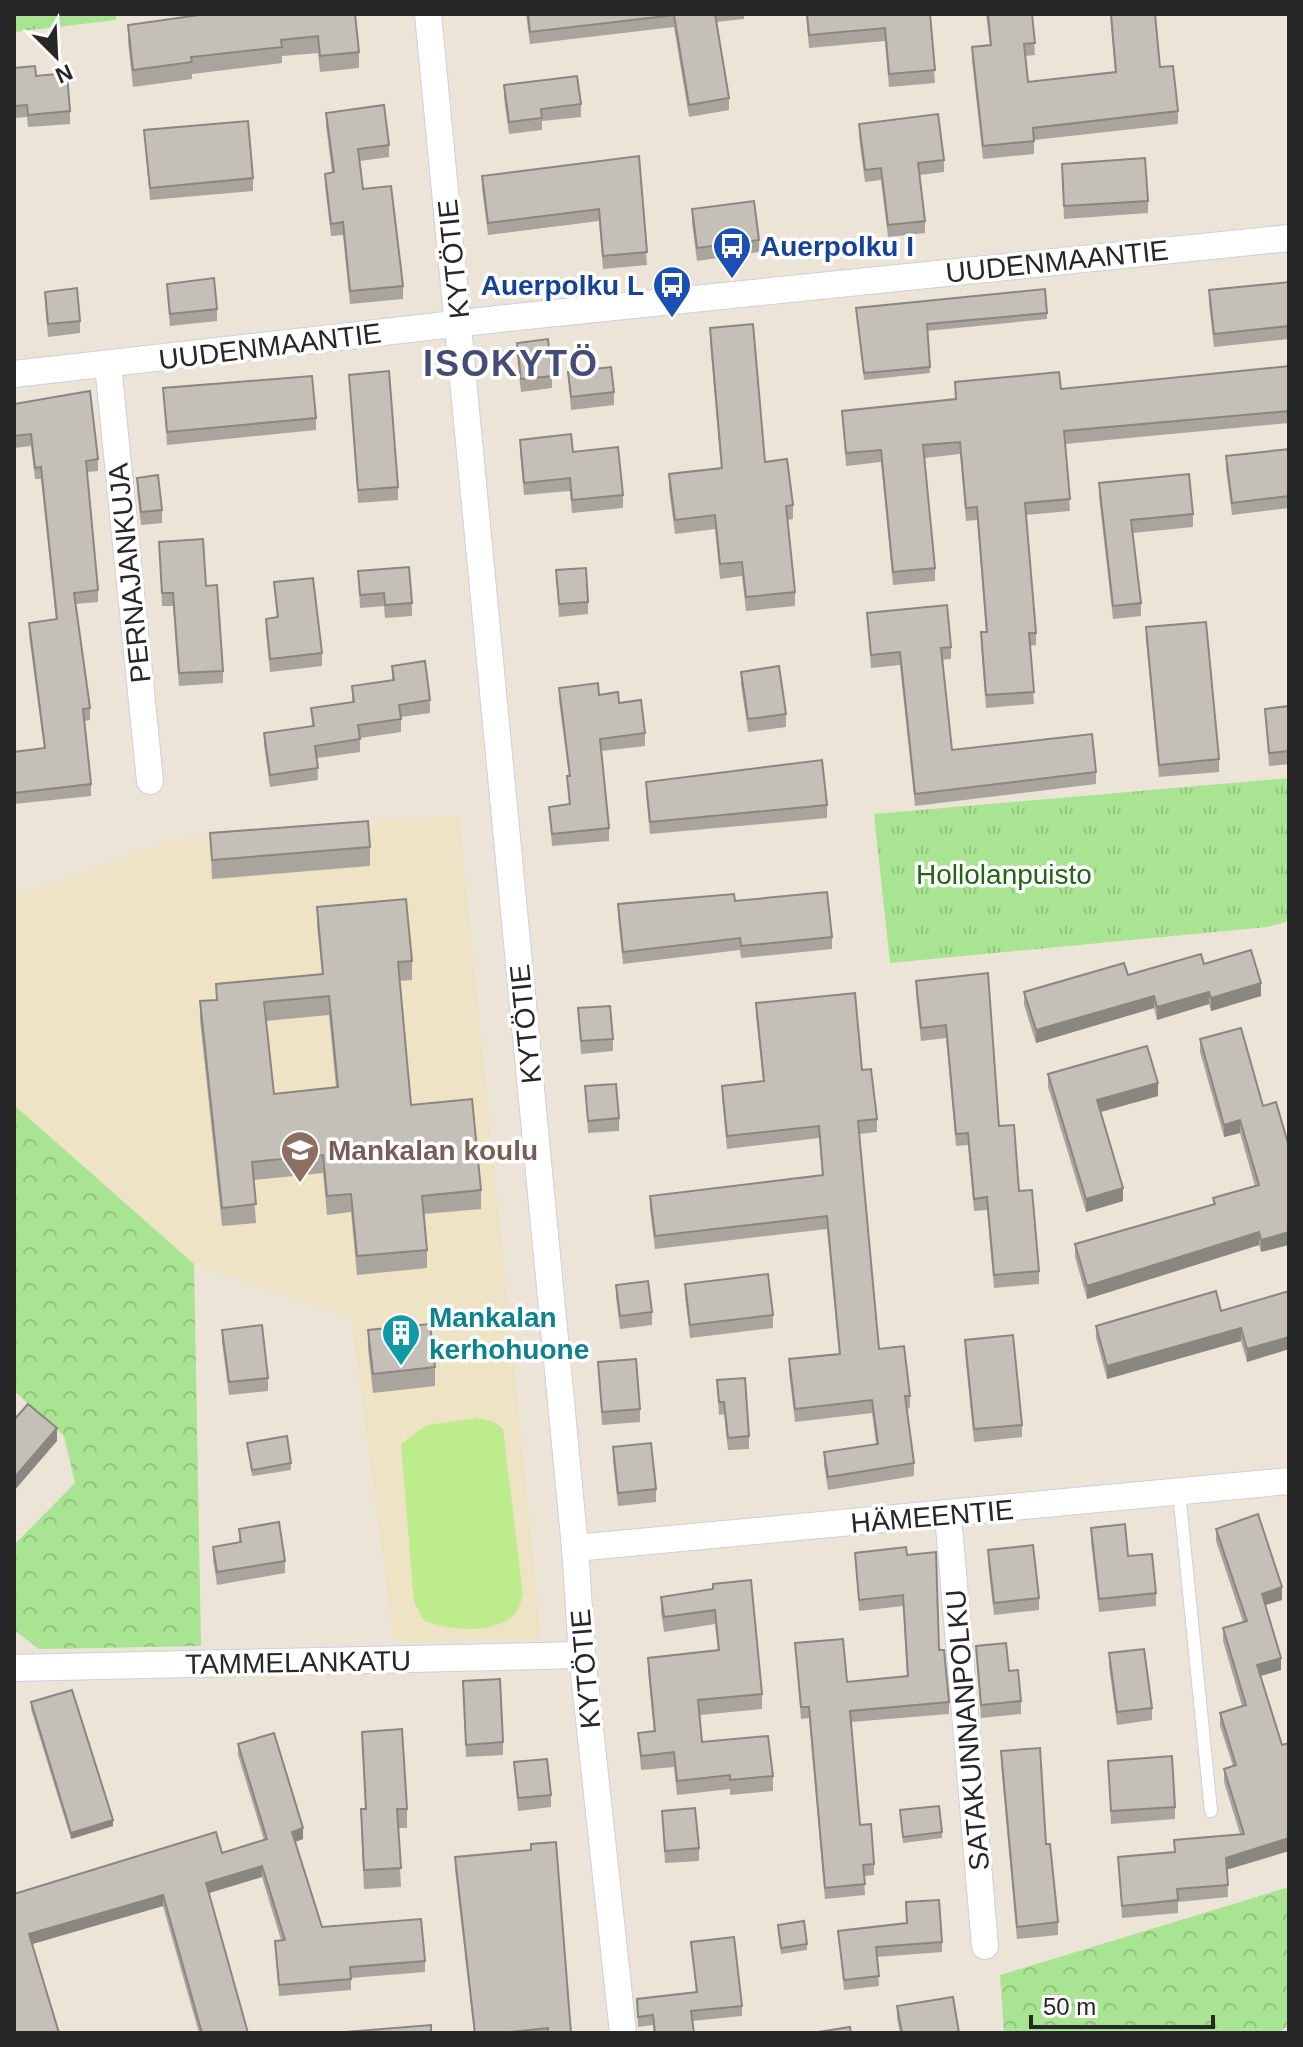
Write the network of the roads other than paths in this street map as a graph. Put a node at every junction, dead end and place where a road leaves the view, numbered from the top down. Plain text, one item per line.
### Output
1 (428, 14) edge
2 (1289, 238) edge
3 (459, 323) junction
4 (108, 365) junction
5 (14, 374) edge
6 (150, 781) dead end
7 (1289, 1482) edge
8 (1179, 1492) junction
9 (948, 1515) junction
10 (575, 1548) junction
11 (582, 1655) junction
12 (14, 1668) edge
13 (1211, 1811) dead end
14 (985, 1946) dead end
15 (623, 2033) edge

1 - 3 street, KYTÖTIE
2 - 3 street, UUDENMAANTIE
3 - 4 street, UUDENMAANTIE
3 - 10 street, KYTÖTIE
4 - 5 street, UUDENMAANTIE
4 - 6 street, PERNAJANKUJA
7 - 8 street, HÄMEENTIE
8 - 9 street, HÄMEENTIE
8 - 13 lane
9 - 10 street, HÄMEENTIE
9 - 14 street, SATAKUNNANPOLKU
10 - 11 street, KYTÖTIE
11 - 12 street, TAMMELANKATU
11 - 15 street, KYTÖTIE

